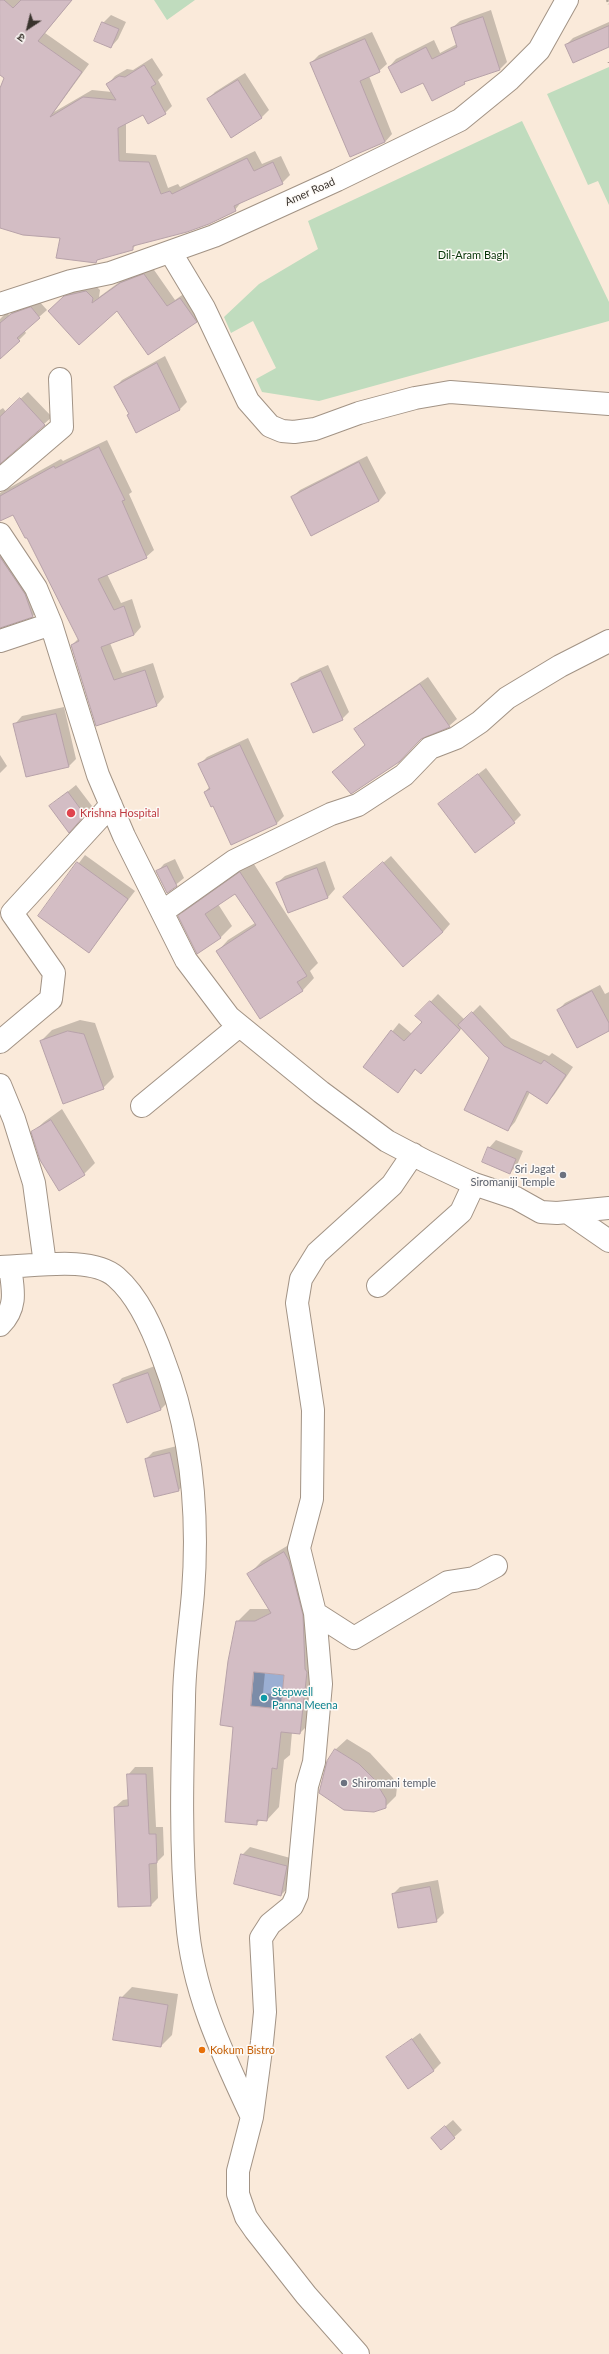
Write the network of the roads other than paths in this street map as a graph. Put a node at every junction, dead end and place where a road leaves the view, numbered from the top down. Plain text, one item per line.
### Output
1 (567, 0) edge
2 (171, 253) junction
3 (0, 304) edge
4 (60, 379) dead end
5 (609, 404) edge
6 (0, 480) edge
7 (0, 534) edge
8 (51, 624) junction
9 (609, 641) edge
10 (0, 642) edge
11 (111, 805) junction
12 (162, 912) junction
13 (239, 1026) junction
14 (0, 1042) edge
15 (0, 1084) edge
16 (142, 1106) dead end
17 (413, 1154) junction
18 (474, 1184) junction
19 (609, 1208) edge
20 (567, 1212) junction
21 (609, 1241) edge
22 (45, 1264) junction
23 (5, 1267) edge
24 (378, 1286) dead end
25 (0, 1325) edge
26 (496, 1566) dead end
27 (315, 1613) junction
28 (252, 2117) junction
29 (358, 2354) edge

1 - 2 street, Amer Road
2 - 3 street, Amer Road
2 - 5 street
4 - 6 street
7 - 8 street
8 - 10 street
8 - 11 street
9 - 12 street
11 - 12 street
11 - 14 street
12 - 13 street
13 - 16 street
13 - 17 street
15 - 22 street
17 - 18 street
17 - 27 street
18 - 20 street
18 - 24 street
19 - 20 street
20 - 21 street
22 - 23 street
22 - 28 street
23 - 25 street
26 - 27 street
27 - 28 street
28 - 29 street

